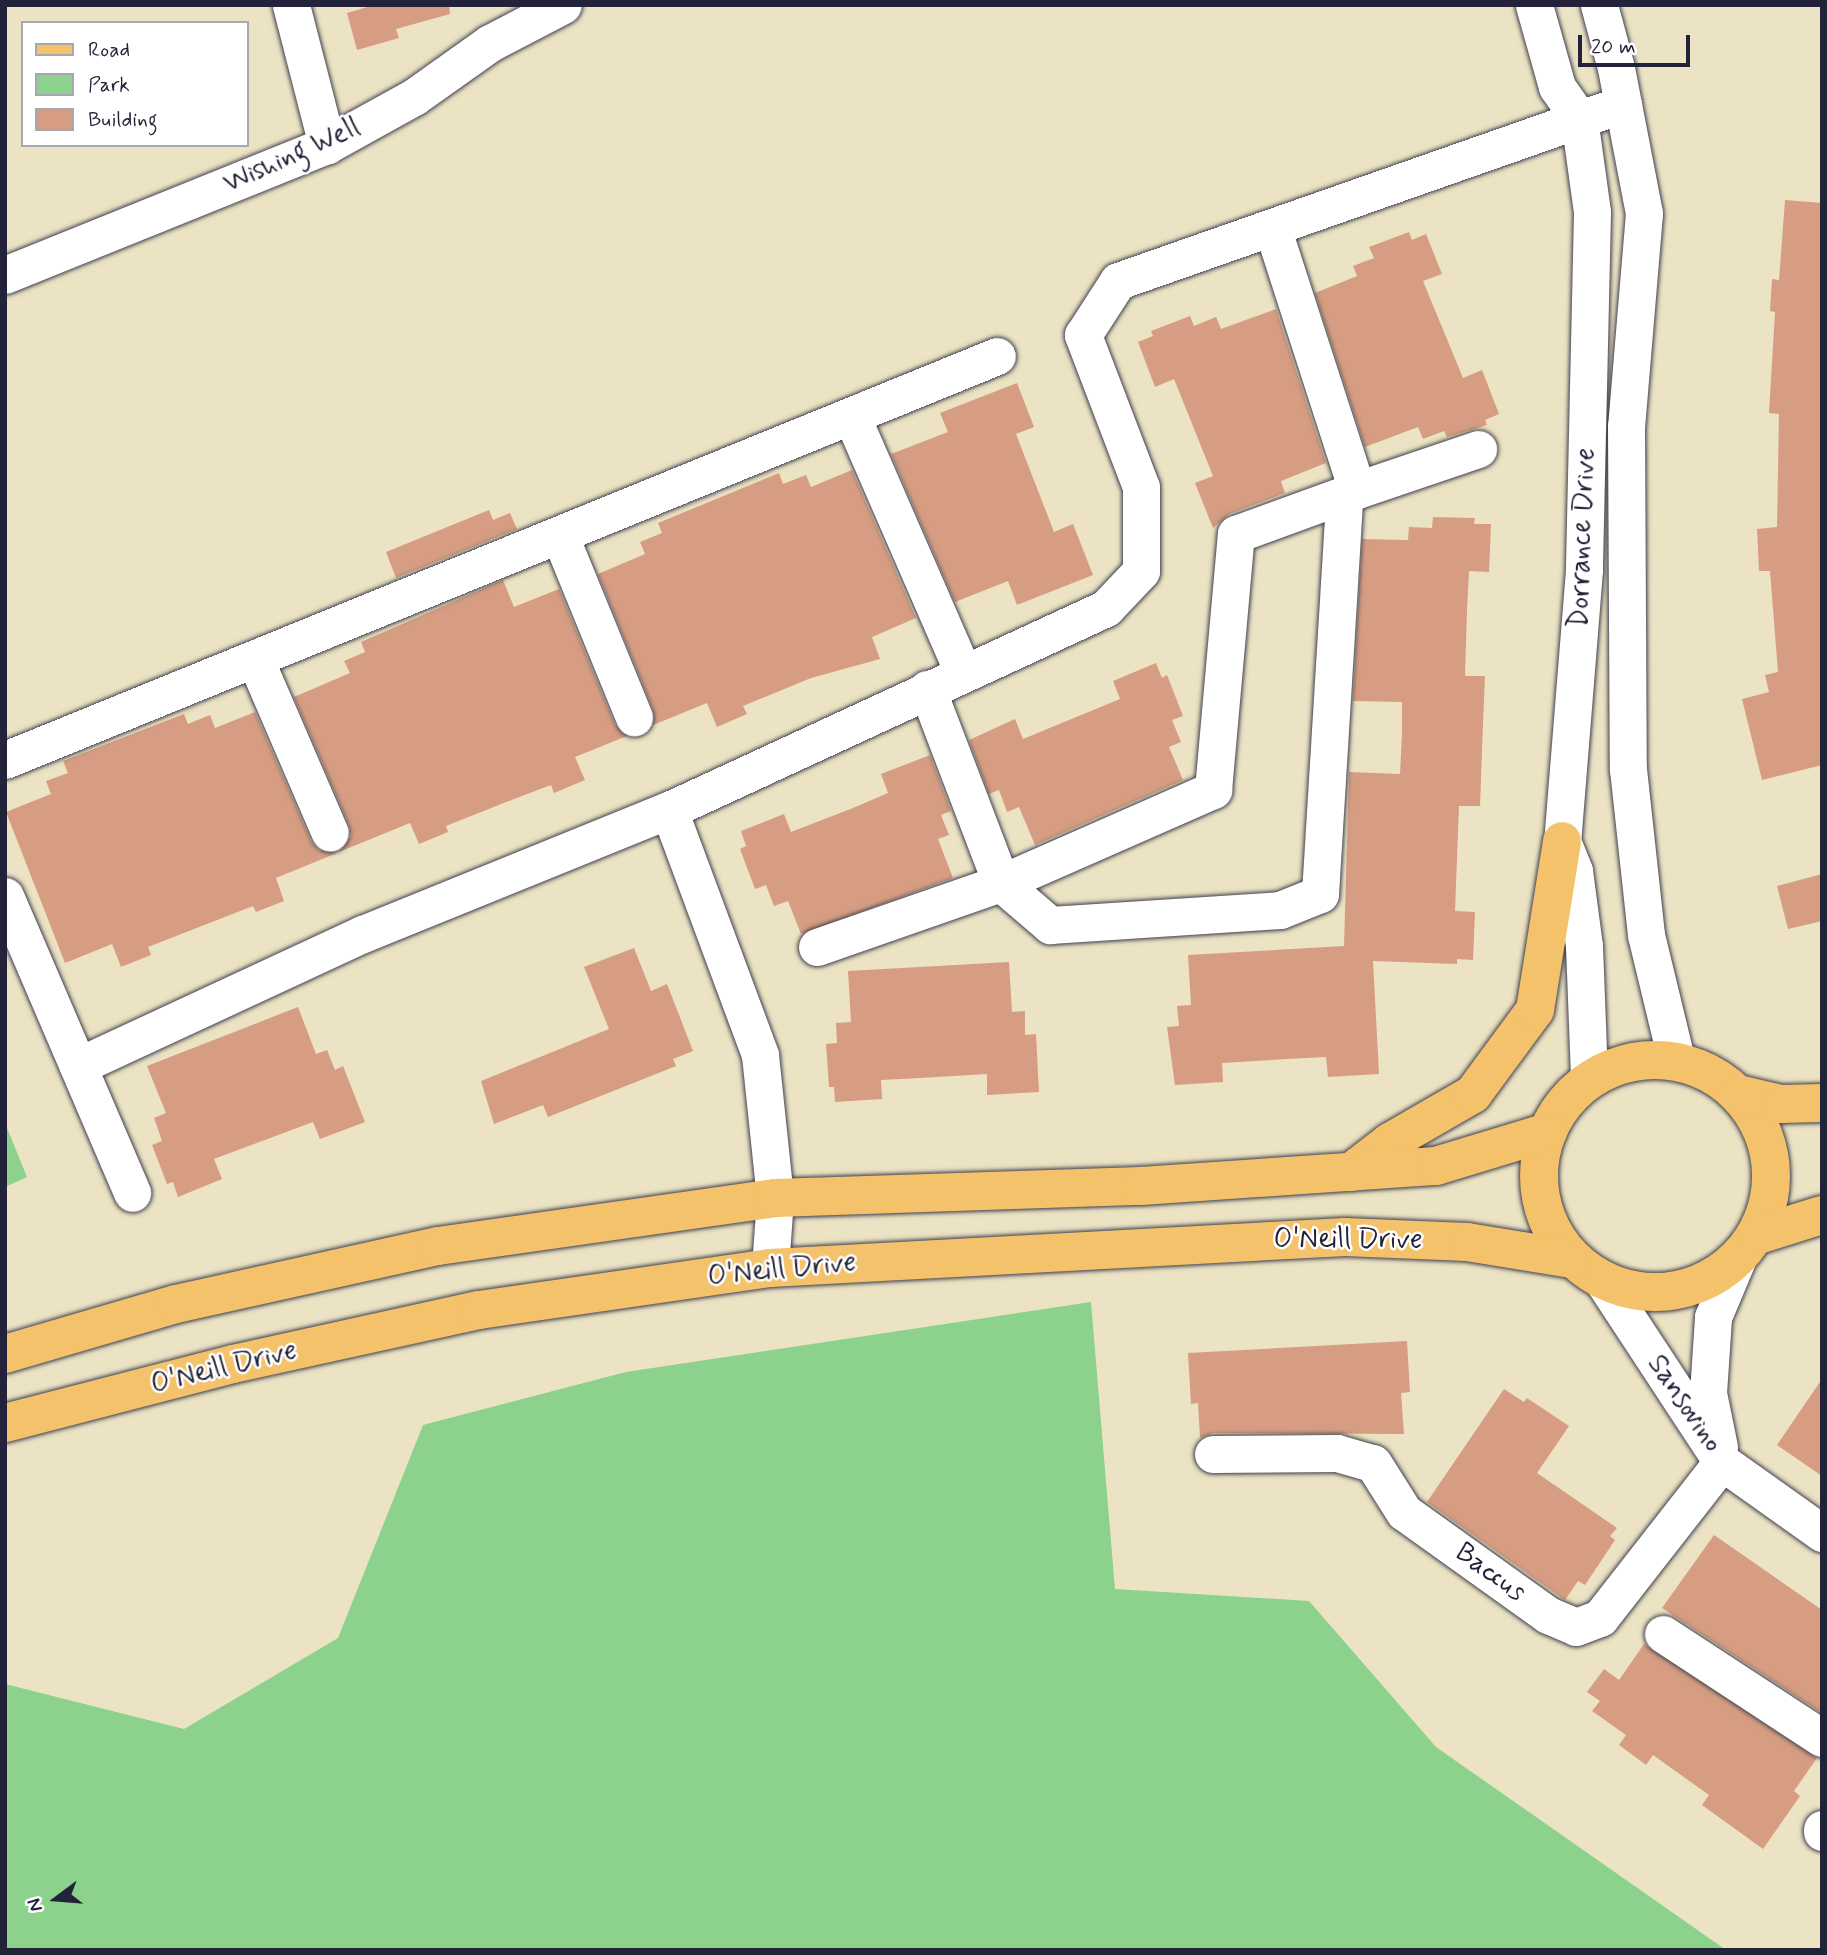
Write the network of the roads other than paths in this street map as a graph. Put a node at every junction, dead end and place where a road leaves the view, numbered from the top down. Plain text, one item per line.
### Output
1 (291, 5) edge
2 (563, 5) edge
3 (1534, 5) edge
4 (1599, 5) edge
5 (1623, 104) junction
6 (1578, 118) junction
7 (327, 145) junction
8 (1272, 227) junction
9 (5, 275) edge
10 (997, 356) dead end
11 (852, 417) junction
12 (1478, 449) dead end
13 (1351, 493) junction
14 (560, 536) junction
15 (255, 659) junction
16 (963, 673) junction
17 (927, 689) junction
18 (634, 717) dead end
19 (5, 760) edge
20 (669, 810) junction
21 (330, 834) dead end
22 (1562, 841) junction
23 (1001, 883) junction
24 (5, 896) edge
25 (817, 947) dead end
26 (1676, 1059) junction
27 (78, 1066) junction
28 (1589, 1079) junction
29 (1738, 1094) junction
30 (1822, 1103) edge
31 (1548, 1132) junction
32 (1351, 1172) junction
33 (132, 1193) dead end
34 (775, 1198) junction
35 (1822, 1215) edge
36 (1748, 1248) junction
37 (1572, 1259) junction
38 (769, 1268) junction
39 (1605, 1284) junction
40 (5, 1354) edge
41 (5, 1423) edge
42 (1213, 1454) dead end
43 (1721, 1462) junction
44 (1822, 1533) edge
45 (1663, 1634) dead end
46 (1822, 1738) edge

1 - 7 street
2 - 7 street, Wishing Well
3 - 6 street, Dorrance Drive
4 - 5 street, Dorrance Drive
5 - 6 street
5 - 26 street, Dorrance Drive
6 - 8 street
6 - 22 street, Dorrance Drive
7 - 9 street, Wishing Well
8 - 13 street
8 - 16 street
10 - 11 street
11 - 14 street
11 - 16 street
12 - 13 street
13 - 23 street
13 - 23 street
14 - 15 street
14 - 18 street
15 - 19 street
15 - 21 street
16 - 17 street
17 - 20 street
17 - 23 street
20 - 27 street
20 - 34 street
22 - 28 street, Dorrance Drive
22 - 32 main road
23 - 25 street
24 - 27 street
26 - 28 main road, O'Neill Drive
26 - 29 main road, O'Neill Drive
27 - 33 street
28 - 31 main road, O'Neill Drive
29 - 30 main road, O'Neill Drive
29 - 36 main road, O'Neill Drive
31 - 32 main road
31 - 37 main road, O'Neill Drive
32 - 34 main road
34 - 38 street
34 - 40 main road
35 - 36 main road, O'Neill Drive
36 - 39 main road, O'Neill Drive
36 - 43 street, Sansovino
37 - 38 main road, O'Neill Drive
37 - 39 main road, O'Neill Drive
38 - 41 main road, O'Neill Drive
39 - 43 street, Sansovino
42 - 43 street, Baccus
43 - 44 street
45 - 46 street

